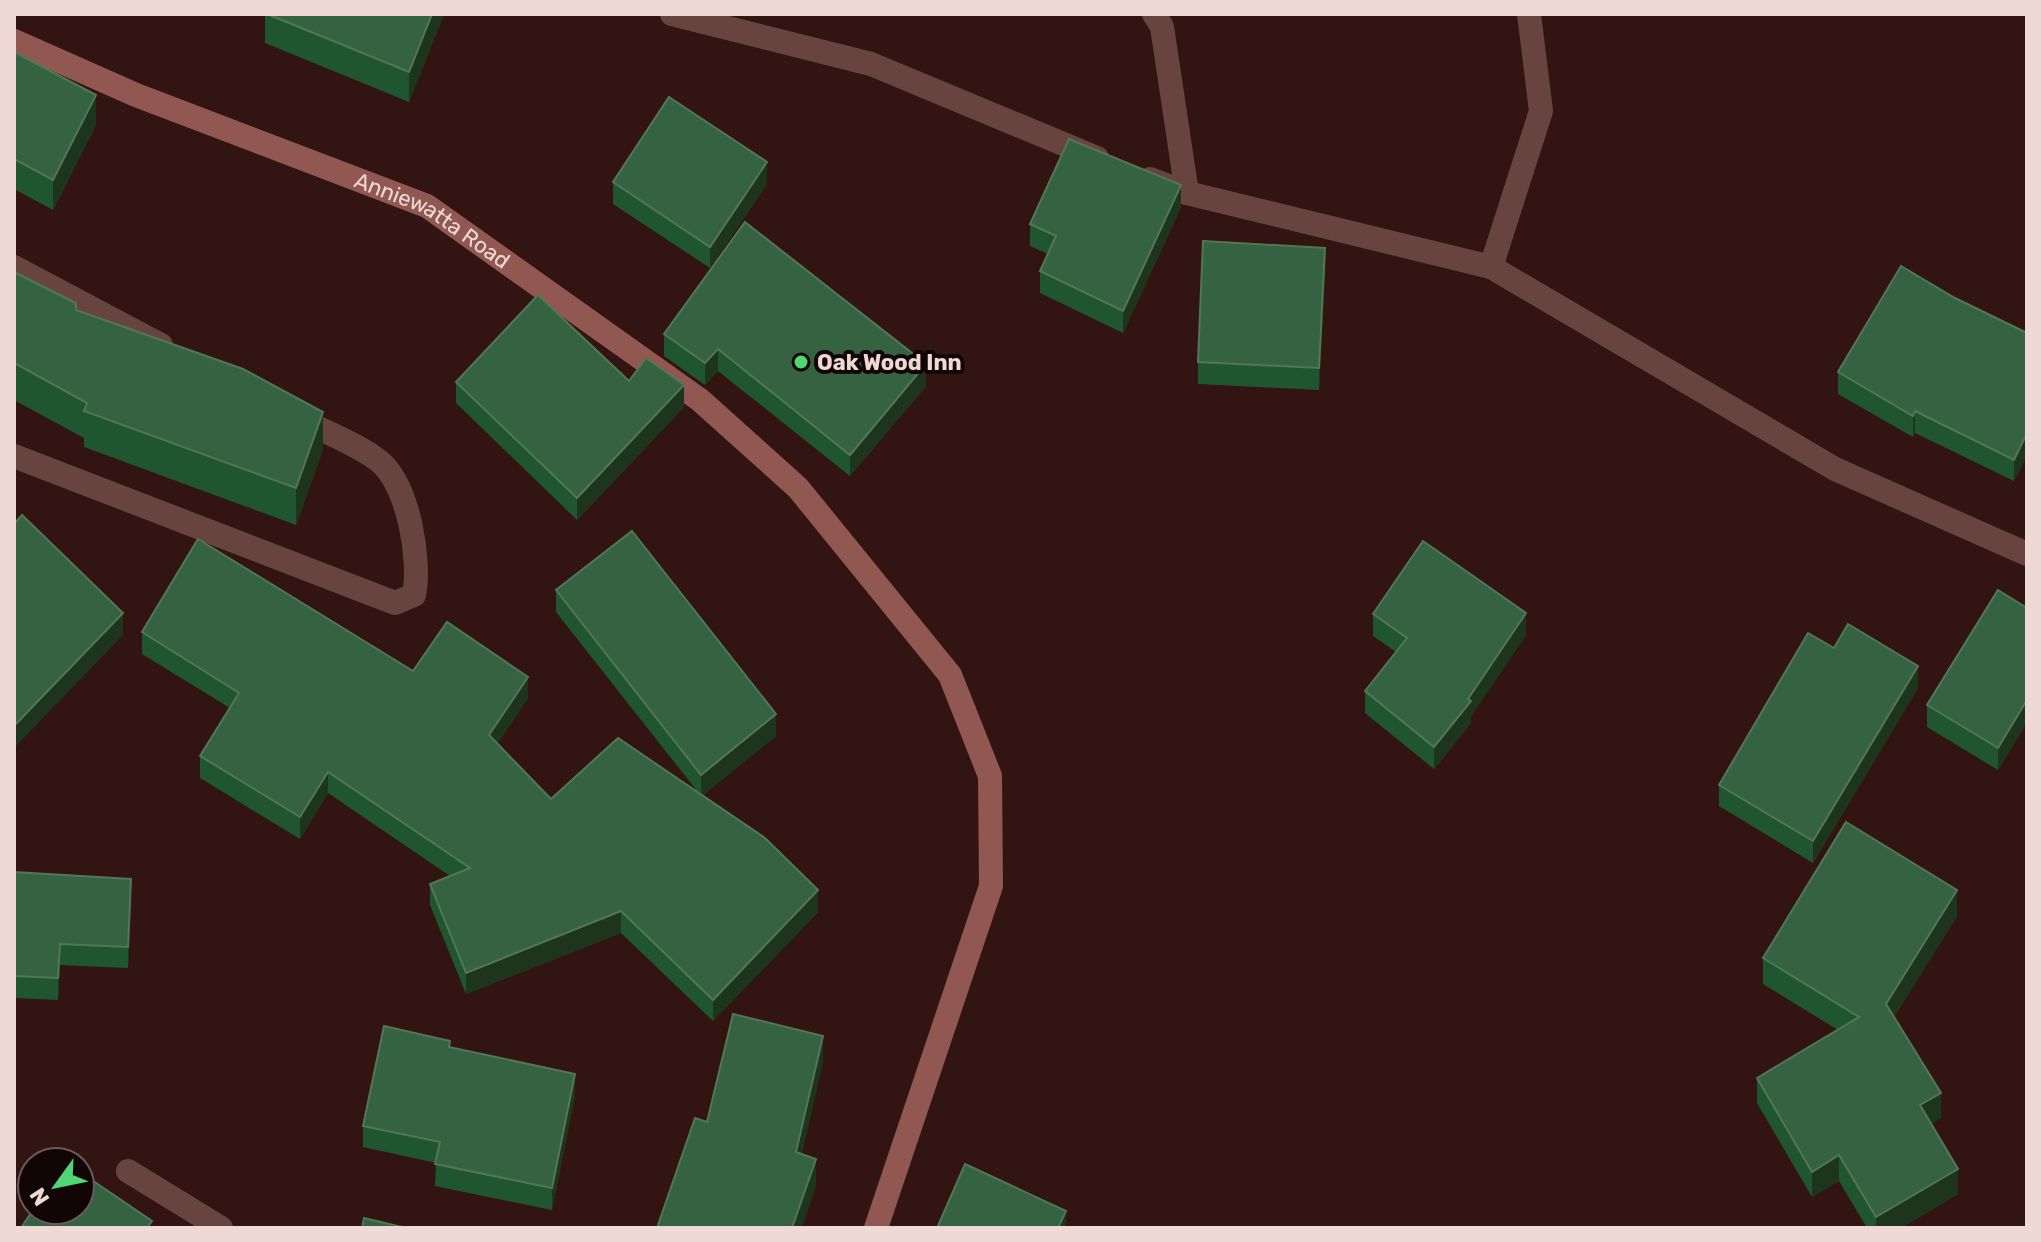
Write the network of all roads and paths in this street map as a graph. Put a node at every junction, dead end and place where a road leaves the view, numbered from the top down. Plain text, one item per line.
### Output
1 (672, 14) edge
2 (1154, 14) edge
3 (1529, 14) edge
4 (14, 41) edge
5 (1187, 193) junction
6 (14, 267) edge
7 (1491, 267) junction
8 (183, 357) edge
9 (282, 409) edge
10 (14, 456) edge
11 (2027, 554) edge
12 (128, 1171) dead end
13 (221, 1228) edge
14 (876, 1228) edge

1 - 5 street
2 - 5 street
3 - 7 street
4 - 14 street, Anniewatta Road
5 - 7 street
6 - 8 street
7 - 11 street
9 - 10 street
12 - 13 street

